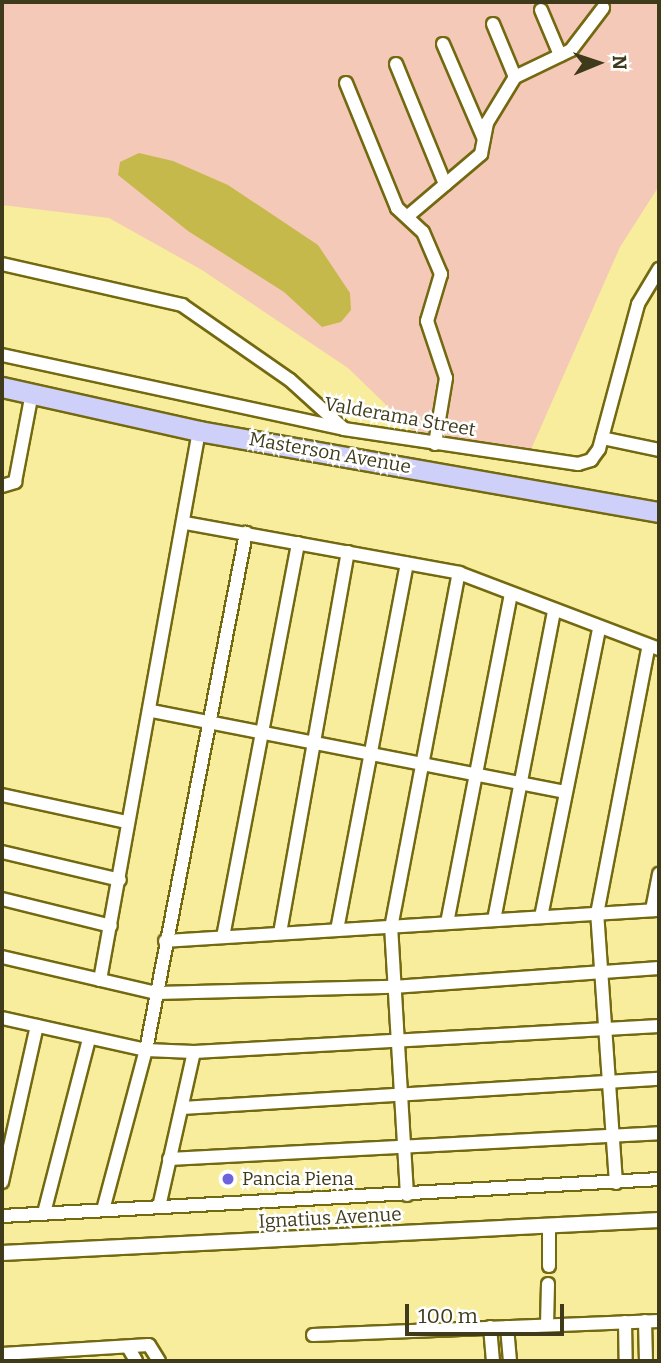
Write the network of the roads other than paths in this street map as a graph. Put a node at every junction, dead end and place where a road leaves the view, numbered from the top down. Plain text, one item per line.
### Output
1 (603, 8) dead end
2 (541, 10) dead end
3 (493, 24) dead end
4 (443, 44) dead end
5 (560, 55) junction
6 (396, 64) dead end
7 (515, 77) junction
8 (346, 83) dead end
9 (484, 139) junction
10 (445, 184) junction
11 (408, 216) junction
12 (2, 264) edge
13 (659, 269) edge
14 (2, 355) edge
15 (2, 387) edge
16 (32, 393) junction
17 (344, 429) junction
18 (200, 431) junction
19 (602, 438) junction
20 (435, 444) junction
21 (659, 450) edge
22 (2, 486) edge
23 (659, 512) edge
24 (185, 523) junction
25 (246, 533) junction
26 (298, 543) junction
27 (348, 552) junction
28 (407, 564) junction
29 (459, 573) junction
30 (511, 594) junction
31 (554, 610) junction
32 (599, 629) junction
33 (654, 648) edge
34 (152, 711) junction
35 (211, 723) junction
36 (264, 733) junction
37 (317, 743) junction
38 (368, 753) junction
39 (423, 763) junction
40 (476, 773) junction
41 (521, 780) junction
42 (565, 792) junction
43 (2, 795) edge
44 (127, 822) junction
45 (2, 852) edge
46 (659, 874) edge
47 (120, 880) junction
48 (2, 900) edge
49 (656, 910) edge
50 (597, 914) junction
51 (541, 918) junction
52 (494, 920) junction
53 (447, 923) junction
54 (111, 926) junction
55 (391, 928) junction
56 (337, 930) junction
57 (280, 933) junction
58 (223, 937) junction
59 (165, 941) junction
60 (2, 957) edge
61 (659, 968) edge
62 (602, 971) junction
63 (100, 979) junction
64 (393, 987) junction
65 (157, 993) junction
66 (2, 1018) edge
67 (37, 1026) junction
68 (659, 1026) edge
69 (606, 1030) junction
70 (89, 1039) junction
71 (396, 1041) junction
72 (146, 1050) junction
73 (194, 1052) junction
74 (659, 1079) edge
75 (608, 1081) junction
76 (400, 1095) junction
77 (182, 1108) junction
78 (659, 1133) edge
79 (612, 1136) junction
80 (404, 1147) junction
81 (169, 1159) junction
82 (659, 1180) edge
83 (2, 1182) edge
84 (616, 1183) junction
85 (407, 1195) junction
86 (159, 1207) junction
87 (103, 1210) junction
88 (44, 1213) junction
89 (2, 1216) edge
90 (659, 1220) edge
91 (549, 1226) junction
92 (2, 1253) edge
93 (549, 1266) dead end
94 (548, 1284) dead end
95 (645, 1321) junction
96 (659, 1321) edge
97 (625, 1322) junction
98 (547, 1325) junction
99 (490, 1327) junction
100 (507, 1327) junction
101 (313, 1335) dead end
102 (128, 1347) junction
103 (2, 1354) edge
104 (43, 1356) edge
105 (62, 1356) edge
106 (136, 1361) edge
107 (159, 1361) edge
108 (493, 1361) edge
109 (510, 1361) edge
110 (626, 1361) edge
111 (646, 1361) edge

1 - 5 street
2 - 5 street
3 - 7 street
4 - 9 street
5 - 7 street
6 - 10 street
7 - 9 street
8 - 11 street
9 - 10 street
10 - 11 street
11 - 20 street
12 - 17 street
13 - 19 street, Valderama Street
14 - 17 street, Valderama Street
15 - 16 main road, Masterson Avenue
16 - 18 main road, Masterson Avenue
16 - 22 street
17 - 20 street, Valderama Street
18 - 23 main road, Masterson Avenue
18 - 24 street
19 - 20 street, Valderama Street
19 - 21 street
24 - 25 street
24 - 34 street
25 - 26 street
25 - 35 street
26 - 27 street
26 - 36 street
27 - 28 street
27 - 37 street
28 - 29 street
28 - 38 street
29 - 30 street
29 - 39 street
30 - 31 street
30 - 40 street
31 - 32 street
31 - 41 street
32 - 33 street
32 - 42 street
33 - 50 street
34 - 35 street
34 - 44 street
35 - 36 street
35 - 59 street
36 - 37 street
36 - 58 street
37 - 38 street
37 - 57 street
38 - 39 street
38 - 56 street
39 - 40 street
39 - 55 street
40 - 41 street
40 - 53 street
41 - 42 street
41 - 52 street
42 - 51 street
43 - 44 street
44 - 47 street
45 - 47 street
46 - 49 street
47 - 54 street
48 - 54 street
49 - 50 street
50 - 51 street
50 - 62 street
51 - 52 street
52 - 53 street
53 - 55 street
54 - 63 street
55 - 56 street
55 - 64 street
56 - 57 street
57 - 58 street
58 - 59 street
59 - 65 street
60 - 63 street
61 - 62 street
62 - 64 street
62 - 69 street
63 - 65 street
64 - 65 street
64 - 71 street
65 - 72 street
66 - 67 street
67 - 70 street
67 - 83 street
68 - 69 street
69 - 71 street
69 - 75 street
70 - 72 street
70 - 88 street
71 - 73 street
71 - 76 street
72 - 73 street
72 - 87 street
73 - 77 street
74 - 75 street
75 - 76 street
75 - 79 street
76 - 77 street
76 - 80 street
77 - 81 street
78 - 79 street
79 - 80 street
79 - 84 street
80 - 81 street
80 - 85 street
81 - 86 street
82 - 84 street
84 - 85 street
85 - 86 street
86 - 87 street
87 - 88 street
88 - 89 street
90 - 91 street, Ignatius Avenue
91 - 92 street, Ignatius Avenue
91 - 93 street
94 - 98 street
95 - 96 street
95 - 97 street
95 - 111 street
97 - 98 street
97 - 110 street
98 - 100 street
99 - 100 street
99 - 101 street
99 - 108 street
100 - 109 street
102 - 105 street
102 - 106 street
102 - 107 street
103 - 104 street
104 - 105 street

